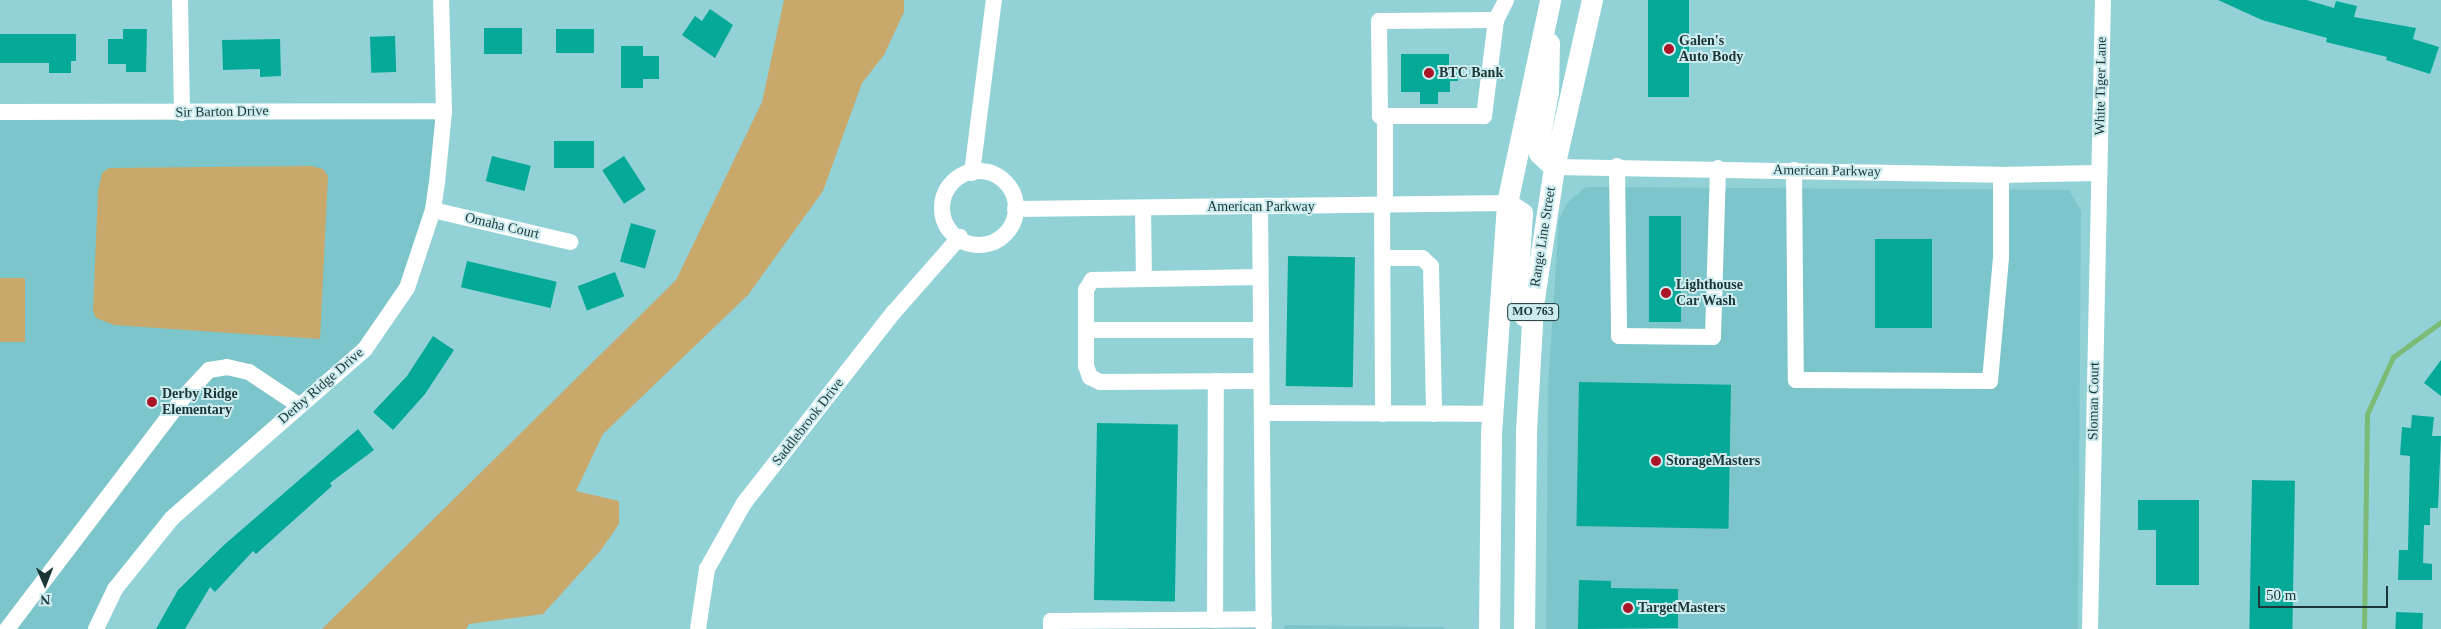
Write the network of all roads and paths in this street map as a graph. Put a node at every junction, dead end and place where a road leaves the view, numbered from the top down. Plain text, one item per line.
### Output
1 (180, 0) edge
2 (441, 0) edge
3 (994, 0) edge
4 (1506, 0) edge
5 (1550, 0) edge
6 (1592, 0) edge
7 (2104, 0) edge
8 (1496, 20) junction
9 (444, 111) junction
10 (0, 112) edge
11 (182, 113) junction
12 (1384, 116) junction
13 (1616, 166) junction
14 (1554, 167) junction
15 (1718, 168) junction
16 (1794, 170) junction
17 (972, 173) junction
18 (2099, 173) junction
19 (2001, 175) junction
20 (1507, 203) junction
21 (1383, 205) junction
22 (1260, 207) junction
23 (1143, 208) junction
24 (1015, 209) junction
25 (433, 210) junction
26 (960, 237) junction
27 (570, 242) dead end
28 (1383, 258) junction
29 (1144, 277) junction
30 (1260, 277) junction
31 (1086, 330) junction
32 (1261, 330) junction
33 (1530, 354) junction
34 (1216, 381) junction
35 (1261, 381) junction
36 (300, 406) junction
37 (1262, 413) junction
38 (1383, 414) junction
39 (1434, 414) junction
40 (1492, 414) junction
41 (1215, 620) junction
42 (1264, 624) edge
43 (7, 629) edge
44 (96, 629) edge
45 (698, 629) edge
46 (1051, 629) edge
47 (1489, 629) edge
48 (1524, 629) edge
49 (2090, 629) edge

1 - 11 street
2 - 9 street, Derby Ridge Drive
3 - 17 street
4 - 8 street
5 - 14 main road
5 - 20 main road, MO 763
6 - 14 main road, Range Line Street / MO 763
7 - 18 street, White Tiger Lane
8 - 12 street
8 - 12 street
9 - 11 street, Sir Barton Drive
9 - 25 street, Derby Ridge Drive
10 - 11 street, Sir Barton Drive
12 - 21 street
13 - 14 street, American Parkway
13 - 15 street, American Parkway
13 - 15 street
14 - 33 main road, Range Line Street / MO 763
15 - 16 street, American Parkway
16 - 19 street, American Parkway
16 - 19 street
17 - 24 street
17 - 26 street
18 - 19 street, American Parkway
18 - 49 street, Sloman Court
20 - 21 street, American Parkway
20 - 33 main road
20 - 40 main road, MO 763
21 - 22 street, American Parkway
21 - 28 street
22 - 23 street, American Parkway
22 - 30 street
23 - 24 street, American Parkway
23 - 29 street
24 - 26 street
25 - 27 street, Omaha Court
25 - 36 street, Derby Ridge Drive
26 - 45 street, Saddlebrook Drive
28 - 38 street
28 - 39 street
29 - 30 street
29 - 31 street
30 - 32 street
31 - 32 street
31 - 34 street
32 - 35 street
33 - 48 main road, Range Line Street / MO 763
34 - 35 street
34 - 41 street
35 - 37 street
36 - 43 street
36 - 44 street, Derby Ridge Drive
37 - 38 street
37 - 42 street
38 - 39 street
39 - 40 street
40 - 47 main road, MO 763
41 - 42 street
41 - 46 street

